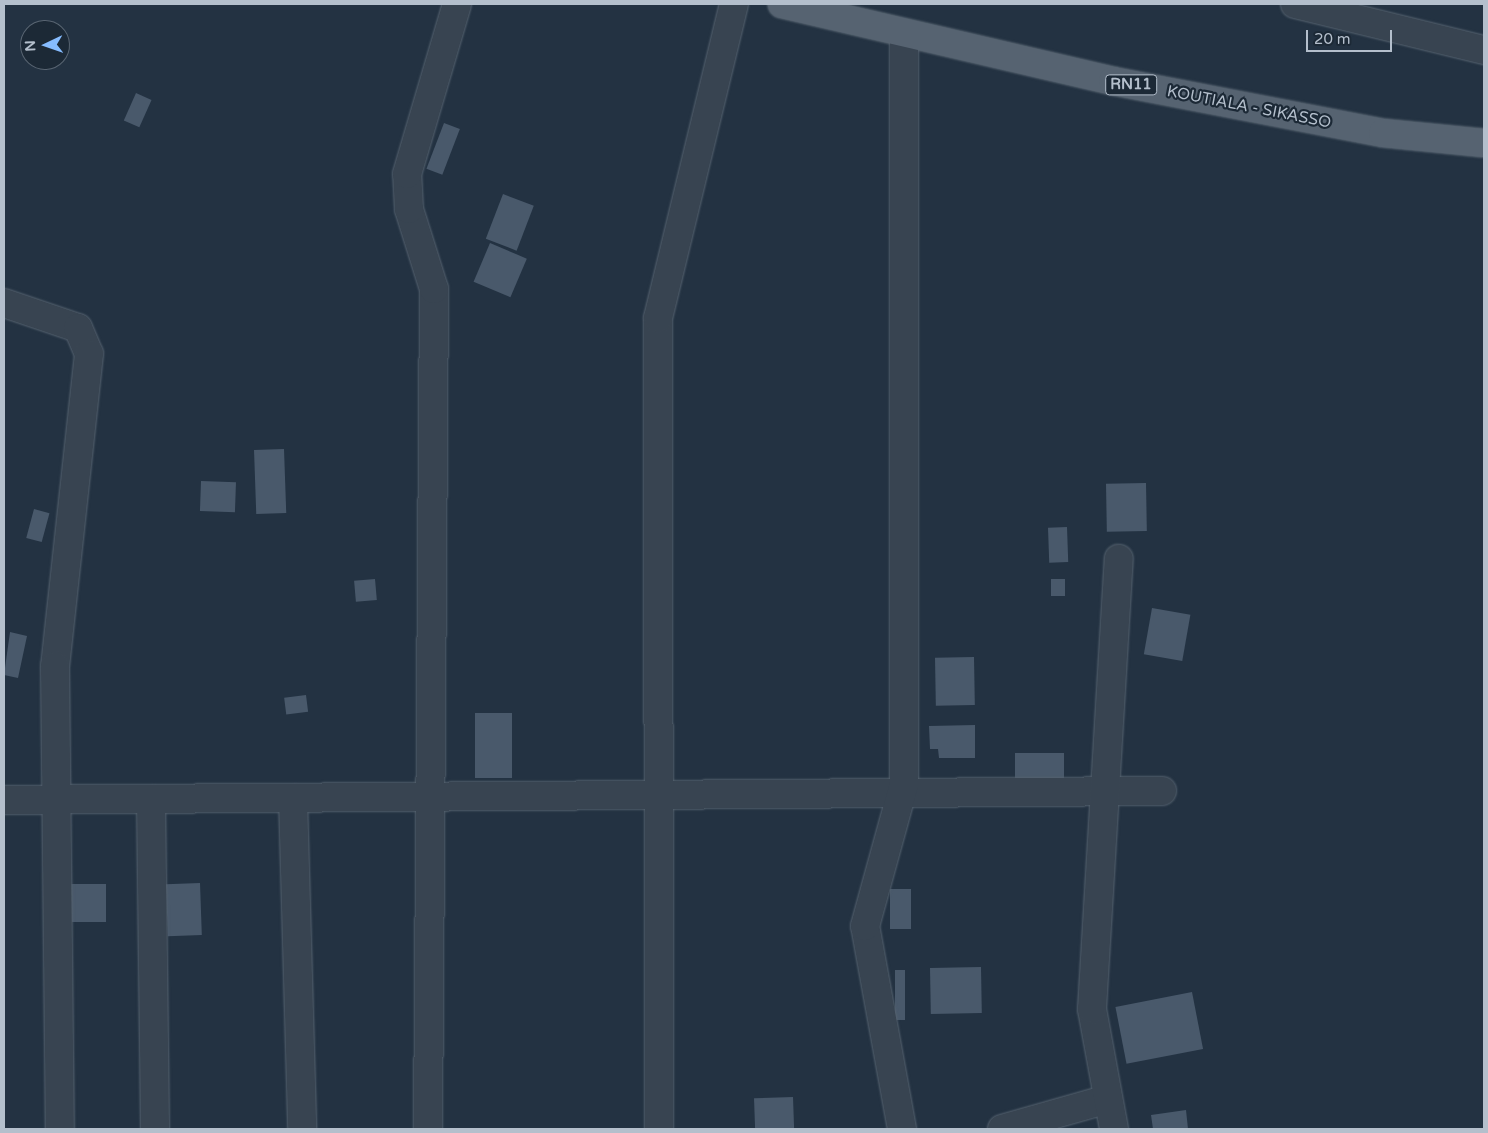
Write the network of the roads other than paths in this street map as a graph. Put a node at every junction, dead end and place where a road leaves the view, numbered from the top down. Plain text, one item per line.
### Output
1 (457, 4) edge
2 (734, 4) edge
3 (782, 4) edge
4 (1295, 4) edge
5 (1338, 9) edge
6 (904, 33) junction
7 (1484, 50) edge
8 (1484, 143) edge
9 (4, 302) edge
10 (1120, 558) dead end
11 (1162, 791) dead end
12 (1105, 792) junction
13 (901, 793) junction
14 (659, 795) junction
15 (428, 797) junction
16 (294, 798) junction
17 (151, 799) junction
18 (4, 800) edge
19 (56, 800) junction
20 (1108, 1099) junction
21 (60, 1129) edge
22 (155, 1129) edge
23 (302, 1129) edge
24 (428, 1129) edge
25 (659, 1129) edge
26 (902, 1129) edge
27 (1002, 1129) edge
28 (1114, 1129) edge

1 - 15 street
2 - 14 street
3 - 6 main road, KOUTIALA - SIKASSO / RN11
4 - 5 street
5 - 7 street
6 - 8 main road, KOUTIALA - SIKASSO / RN11
6 - 13 street
9 - 19 street
10 - 12 street
11 - 12 street
12 - 13 street
12 - 20 street
13 - 14 street
13 - 26 street
14 - 15 street
14 - 25 street
15 - 16 street
15 - 24 street
16 - 17 street
16 - 23 street
17 - 19 street
17 - 22 street
18 - 19 street
19 - 21 street
20 - 27 street
20 - 28 street

